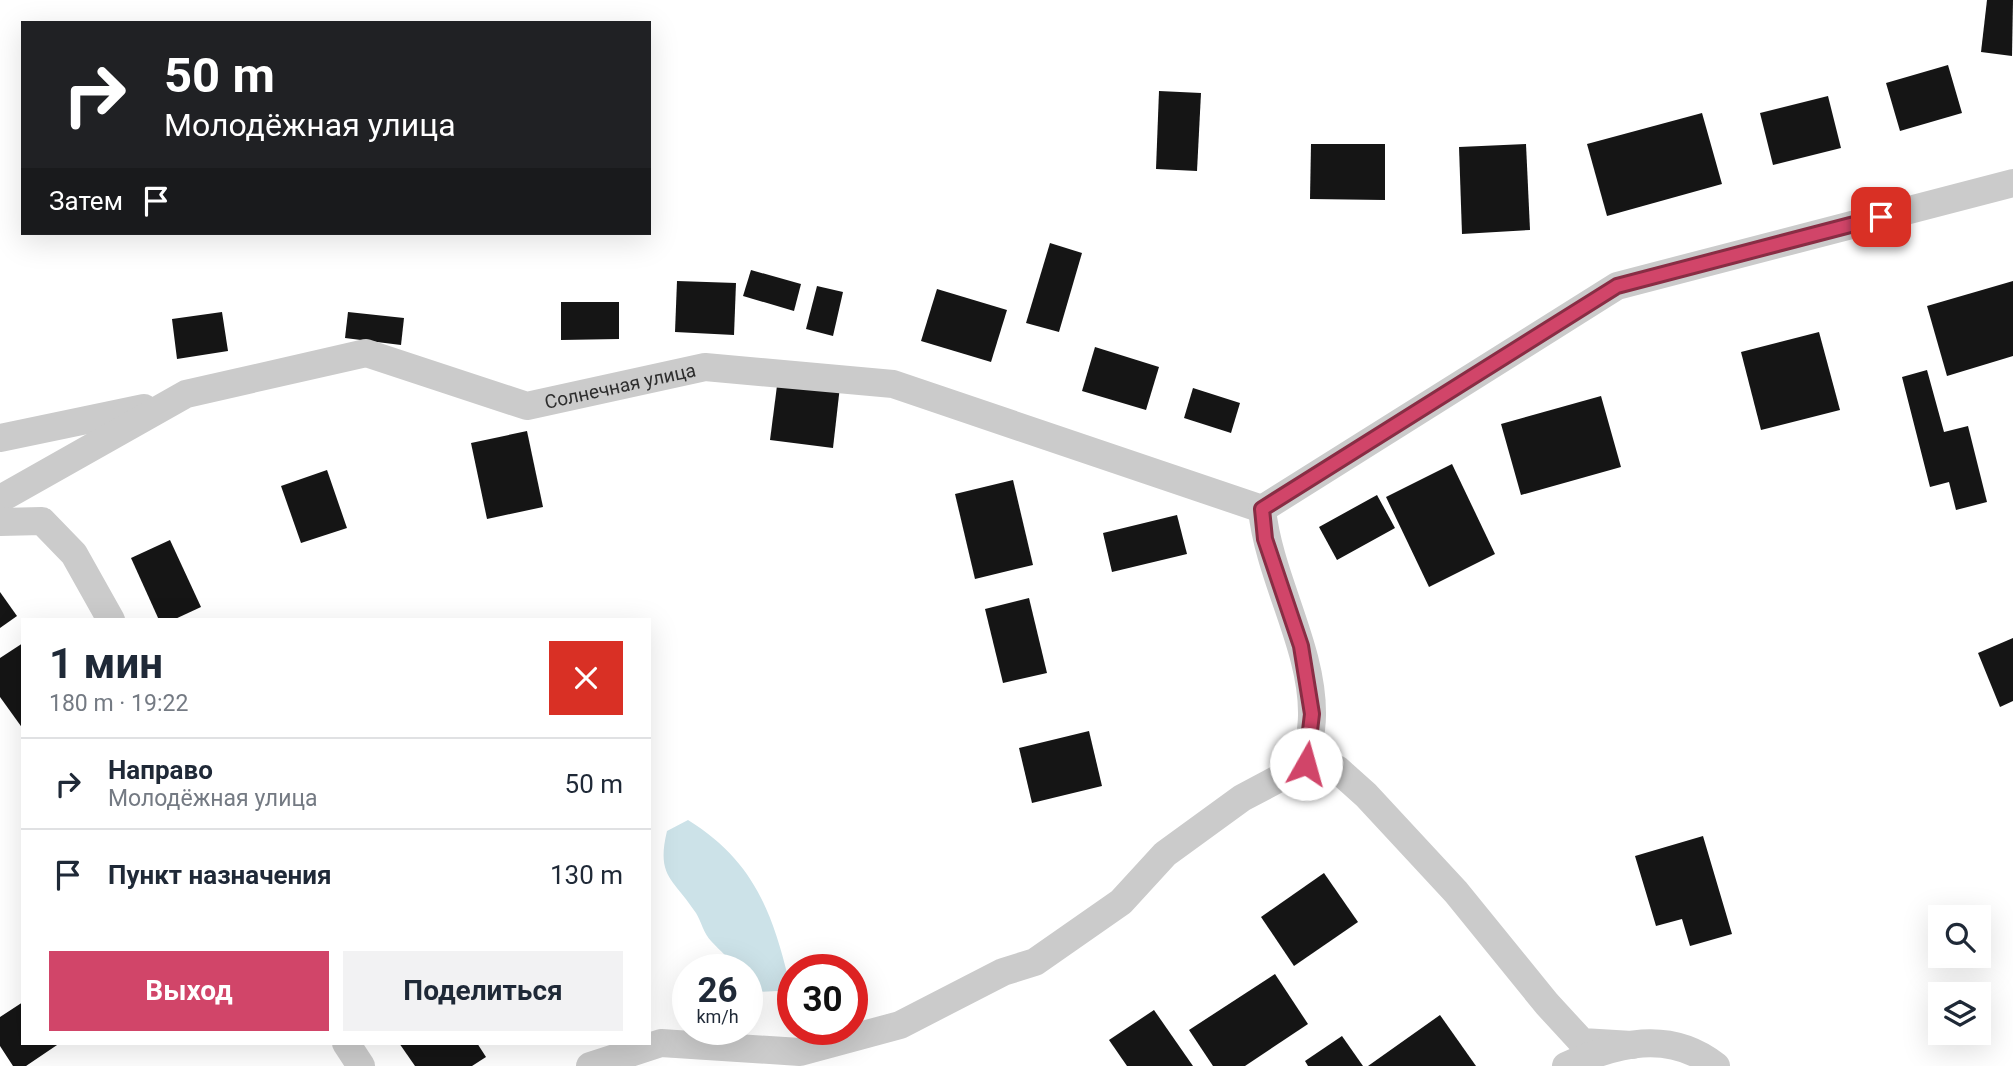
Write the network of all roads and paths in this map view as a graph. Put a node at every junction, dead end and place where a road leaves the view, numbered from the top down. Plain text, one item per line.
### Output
1 (2013, 183) edge
2 (170, 402) junction
3 (0, 438) edge
4 (0, 499) edge
5 (1262, 509) junction
6 (0, 522) edge
7 (110, 618) edge
8 (1306, 764) junction
9 (347, 1045) edge
10 (1632, 1045) junction
11 (361, 1066) edge
12 (590, 1066) edge
13 (1566, 1066) edge
14 (1716, 1066) edge

1 - 5 street
2 - 3 street
2 - 4 street, Солнечная улица
2 - 5 street, Солнечная улица
5 - 8 street
6 - 7 street
8 - 10 street
8 - 12 street
9 - 11 street
10 - 13 street
10 - 14 street

